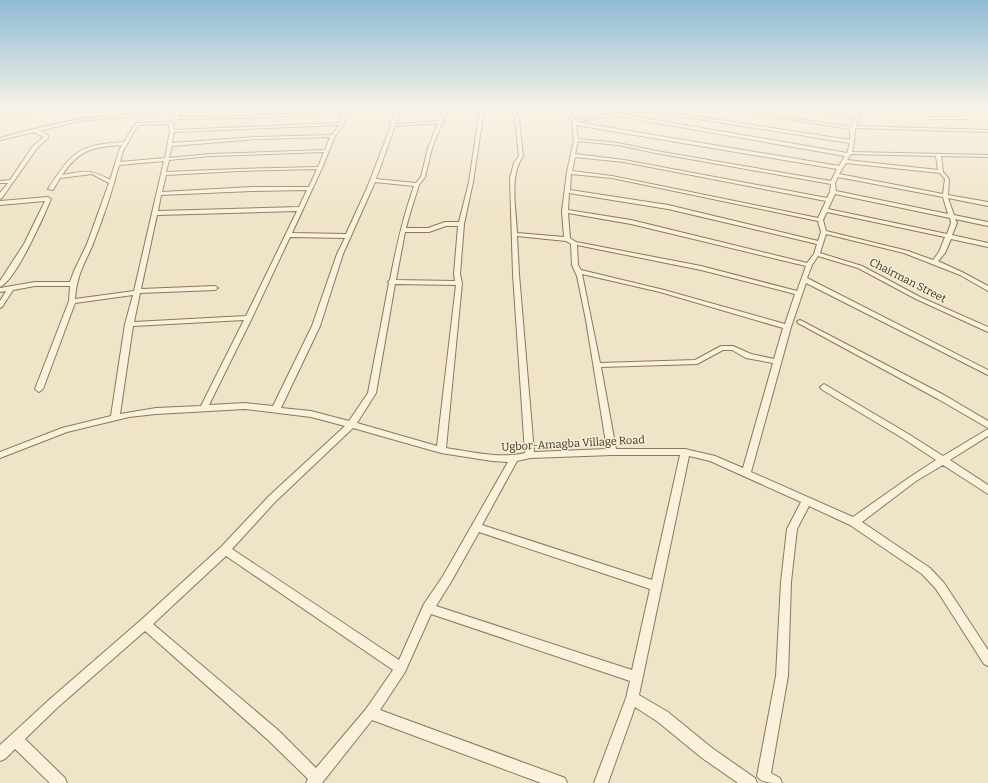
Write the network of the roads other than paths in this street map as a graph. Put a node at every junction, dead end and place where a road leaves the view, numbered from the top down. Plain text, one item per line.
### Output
1 (170, 145) edge
2 (36, 146) edge
3 (102, 146) edge
4 (124, 146) edge
5 (329, 146) edge
6 (385, 146) edge
7 (431, 146) edge
8 (476, 146) edge
9 (520, 146) edge
10 (575, 146) edge
11 (625, 146) edge
12 (711, 146) edge
13 (798, 146) edge
14 (851, 146) edge
15 (326, 151) junction
16 (849, 154) junction
17 (573, 155) junction
18 (938, 155) junction
19 (988, 156) edge
20 (166, 159) junction
21 (844, 161) junction
22 (118, 164) junction
23 (320, 168) junction
24 (840, 168) junction
25 (569, 172) junction
26 (941, 172) junction
27 (163, 174) junction
28 (836, 175) junction
29 (60, 177) junction
30 (372, 180) junction
31 (10, 181) junction
32 (0, 182) edge
33 (112, 182) junction
34 (833, 183) junction
35 (417, 185) junction
36 (310, 188) junction
37 (51, 189) dead end
38 (567, 191) junction
39 (833, 192) junction
40 (158, 194) junction
41 (945, 196) junction
42 (0, 197) edge
43 (828, 200) junction
44 (0, 203) edge
45 (988, 204) edge
46 (299, 209) junction
47 (826, 210) junction
48 (565, 211) junction
49 (155, 213) junction
50 (953, 216) junction
51 (820, 220) junction
52 (461, 224) junction
53 (988, 224) edge
54 (403, 230) junction
55 (824, 232) junction
56 (514, 234) junction
57 (288, 235) junction
58 (347, 236) junction
59 (949, 236) junction
60 (567, 239) junction
61 (574, 243) junction
62 (820, 243) junction
63 (988, 245) edge
64 (817, 254) junction
65 (934, 262) junction
66 (809, 265) junction
67 (579, 272) junction
68 (804, 279) junction
69 (391, 282) junction
70 (459, 283) junction
71 (74, 284) junction
72 (0, 285) edge
73 (11, 288) junction
74 (215, 288) dead end
75 (988, 289) edge
76 (0, 290) edge
77 (137, 292) junction
78 (798, 293) junction
79 (72, 301) junction
80 (0, 306) edge
81 (249, 318) junction
82 (800, 322) dead end
83 (129, 324) junction
84 (787, 327) junction
85 (988, 330) edge
86 (778, 362) junction
87 (596, 365) junction
88 (988, 374) edge
89 (824, 387) dead end
90 (39, 389) dead end
91 (201, 408) junction
92 (276, 409) junction
93 (116, 417) junction
94 (352, 424) junction
95 (988, 425) edge
96 (988, 432) edge
97 (441, 450) junction
98 (612, 452) junction
99 (685, 452) junction
100 (0, 454) edge
101 (530, 455) junction
102 (514, 459) junction
103 (944, 460) junction
104 (746, 472) junction
105 (988, 490) edge
106 (806, 500) junction
107 (854, 522) junction
108 (476, 527) junction
109 (225, 550) junction
110 (656, 586) junction
111 (428, 608) junction
112 (145, 624) junction
113 (988, 660) edge
114 (401, 668) junction
115 (635, 678) junction
116 (632, 698) junction
117 (370, 713) junction
118 (15, 739) junction
119 (0, 754) edge
120 (315, 781) edge
121 (767, 781) edge
122 (60, 783) edge
123 (560, 783) edge
124 (601, 783) edge
125 (750, 783) edge

1 - 20 street
2 - 31 street
3 - 29 street
4 - 22 street
5 - 15 street
6 - 30 street
7 - 35 street
8 - 52 street
9 - 56 street
10 - 17 street
11 - 34 street
12 - 24 street
13 - 16 street
14 - 16 street
15 - 20 street
15 - 23 street
16 - 18 street
16 - 21 street
17 - 25 street
17 - 43 street
18 - 19 street
18 - 26 street
20 - 22 street
20 - 27 street
21 - 24 street
21 - 26 street
22 - 33 street
23 - 27 street
23 - 36 street
24 - 28 street
25 - 38 street
25 - 51 street
26 - 41 street
27 - 40 street
28 - 34 street
28 - 41 street
29 - 33 street
29 - 37 street
30 - 35 street
30 - 58 street
31 - 32 street
31 - 42 street
33 - 71 street
34 - 39 street
35 - 54 street
36 - 40 street
36 - 46 street
38 - 48 street
38 - 62 street
39 - 43 street
39 - 50 street
40 - 49 street
41 - 45 street
41 - 50 street
43 - 47 street
44 - 72 street
46 - 49 street
46 - 57 street
47 - 51 street
47 - 59 street
48 - 60 street
48 - 66 street
49 - 77 street
50 - 53 street
50 - 59 street
51 - 55 street
52 - 54 street
52 - 70 street
54 - 69 street
55 - 62 street
55 - 65 street
56 - 60 street
56 - 101 street
57 - 58 street
57 - 81 street
58 - 92 street
59 - 63 street
59 - 65 street
60 - 61 street
61 - 67 street
61 - 78 street
62 - 64 street
64 - 66 street
64 - 85 street, Chairman Street
65 - 75 street
66 - 68 street
67 - 84 street
67 - 87 street
68 - 78 street
68 - 88 street
69 - 70 street
69 - 94 street
70 - 97 street
71 - 73 street
71 - 79 street
73 - 76 street
73 - 80 street
74 - 77 street
77 - 79 street
77 - 83 street
78 - 84 street
79 - 90 street
81 - 83 street
81 - 91 street
82 - 95 street
83 - 93 street
84 - 86 street
86 - 87 street
86 - 104 street
87 - 98 street
89 - 103 street
91 - 92 street, Ugbor-Amagba Village Road
91 - 93 street, Ugbor-Amagba Village Road
92 - 94 street, Ugbor-Amagba Village Road
93 - 100 street, Ugbor-Amagba Village Road
94 - 97 street, Ugbor-Amagba Village Road
94 - 109 street
96 - 103 street
97 - 102 street, Ugbor-Amagba Village Road
98 - 99 street, Ugbor-Amagba Village Road
98 - 101 street, Ugbor-Amagba Village Road
99 - 104 street, Ugbor-Amagba Village Road
99 - 110 street
101 - 102 street, Ugbor-Amagba Village Road
102 - 108 street
103 - 105 street
103 - 107 street
104 - 106 street, Ugbor-Amagba Village Road
106 - 107 street, Ugbor-Amagba Village Road
106 - 121 street
107 - 113 street, Ugbor-Amagba Village Road
108 - 110 street
108 - 111 street
109 - 112 street
109 - 114 street
110 - 115 street
111 - 114 street
111 - 115 street
112 - 118 street
112 - 120 street
114 - 117 street
115 - 116 street
116 - 124 street
116 - 125 street
117 - 120 street
117 - 123 street
118 - 119 street
118 - 122 street

